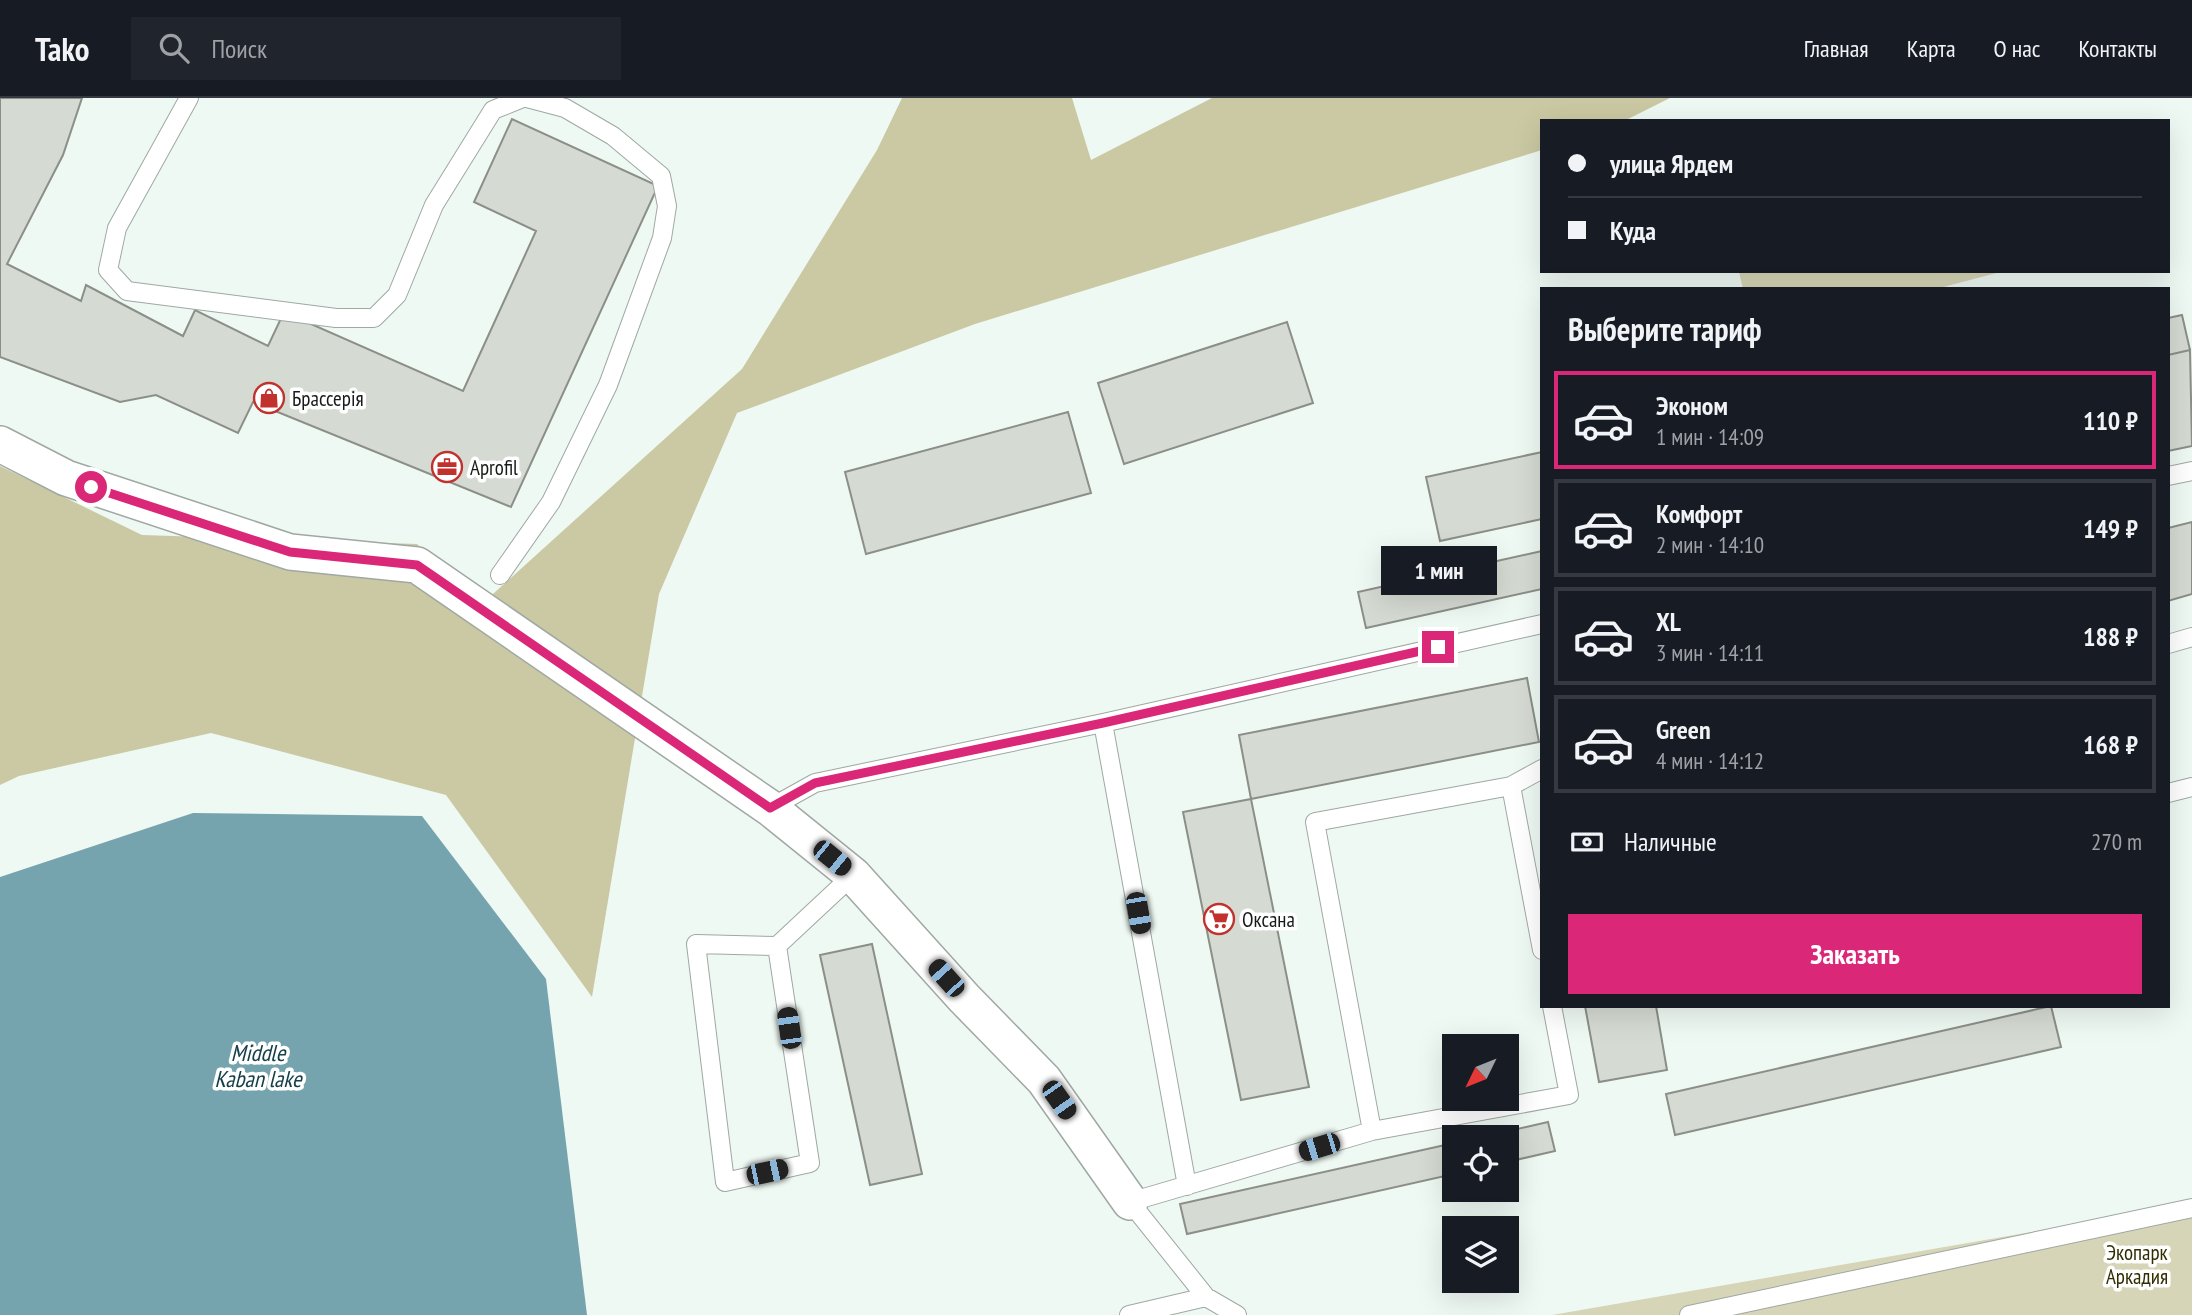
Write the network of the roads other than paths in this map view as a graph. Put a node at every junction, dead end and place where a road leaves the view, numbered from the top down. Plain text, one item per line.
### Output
1 (189, 98) edge
2 (525, 98) edge
3 (0, 444) edge
4 (2192, 471) edge
5 (2170, 476) edge
6 (500, 575) dead end
7 (1540, 624) edge
8 (2192, 637) edge
9 (2170, 643) edge
10 (1103, 723) junction
11 (1540, 770) edge
12 (1511, 786) junction
13 (2192, 787) edge
14 (2170, 792) edge
15 (770, 808) junction
16 (853, 875) junction
17 (1540, 939) edge
18 (777, 946) junction
19 (1552, 1008) edge
20 (1372, 1131) junction
21 (1187, 1186) junction
22 (1130, 1202) junction
23 (2192, 1208) edge
24 (1207, 1306) edge
25 (1129, 1315) edge
26 (1237, 1315) edge
27 (1689, 1315) edge

1 - 2 lane
2 - 6 lane
3 - 15 street
4 - 5 lane
7 - 10 lane
8 - 9 lane
10 - 15 lane
10 - 21 lane
11 - 12 lane
12 - 17 lane
12 - 20 lane
13 - 14 lane
15 - 16 street
16 - 18 lane
16 - 22 street
18 - 18 lane
19 - 20 lane
20 - 21 lane
21 - 22 lane
22 - 24 lane
23 - 27 lane
24 - 25 lane
24 - 26 lane

